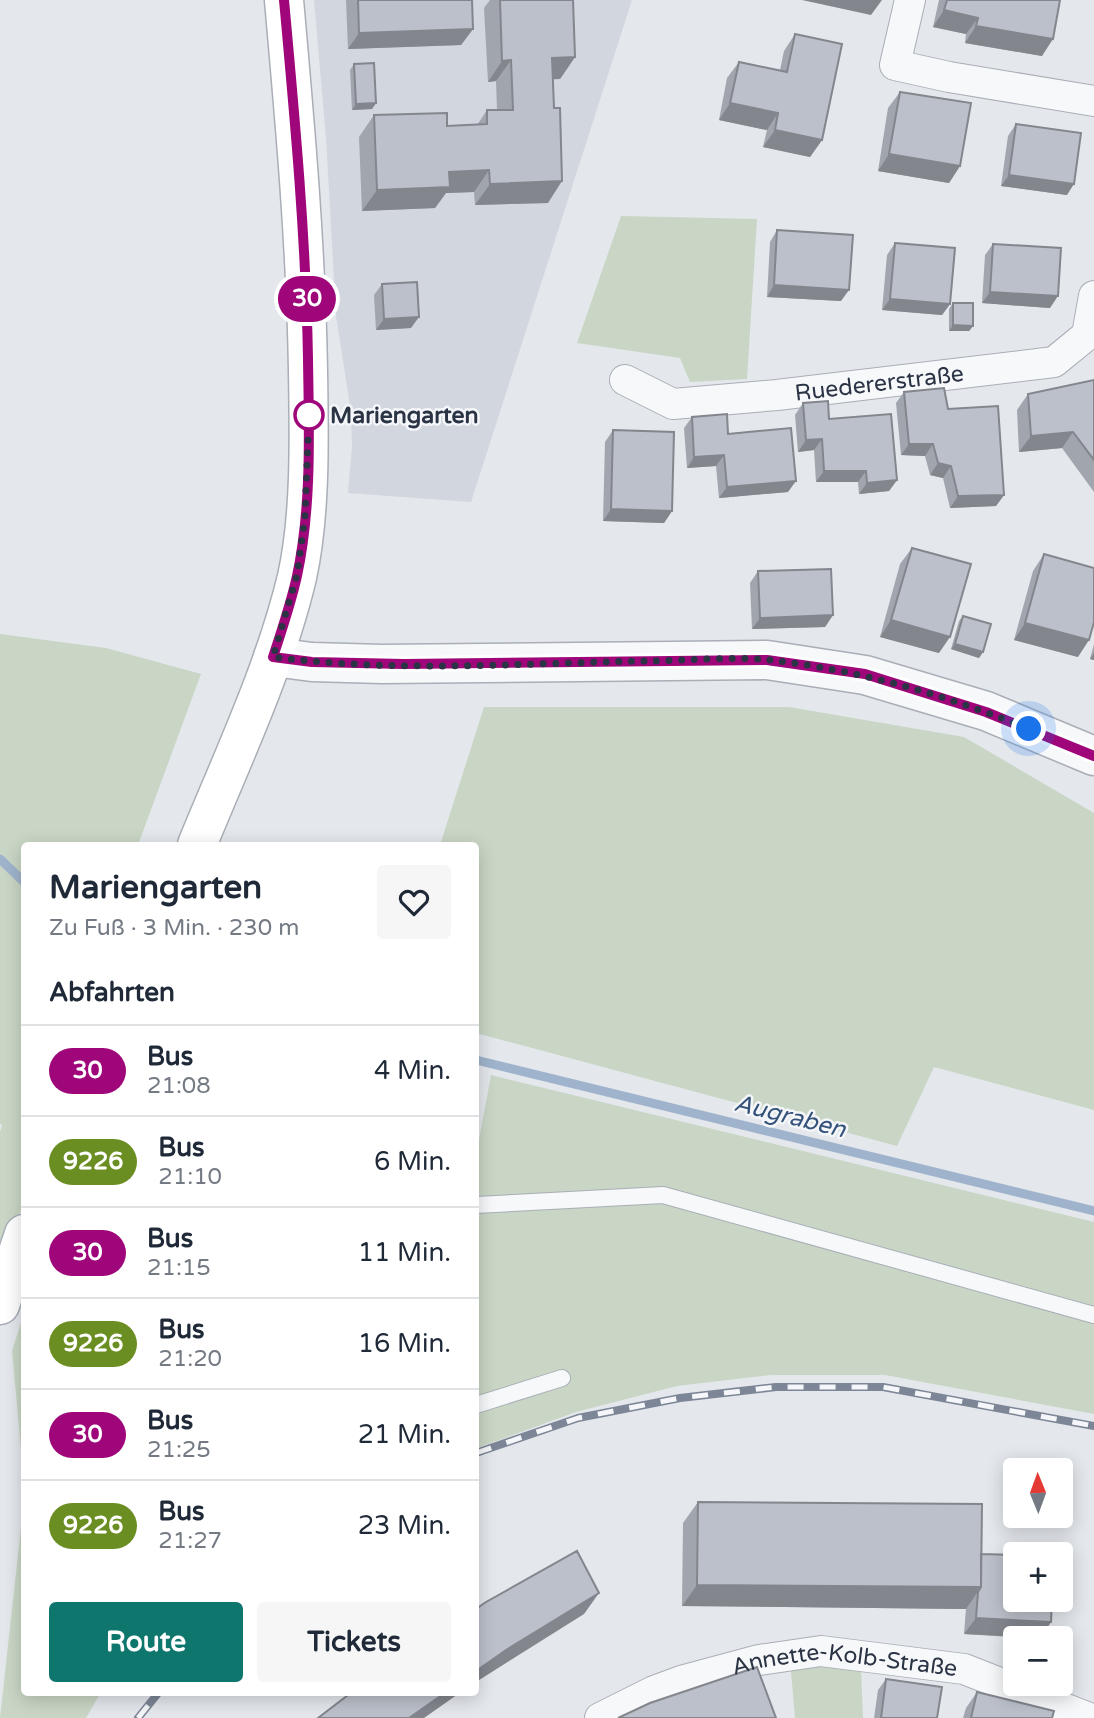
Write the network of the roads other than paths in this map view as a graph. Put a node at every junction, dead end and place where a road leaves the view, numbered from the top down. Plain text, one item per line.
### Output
1 (284, 0) edge
2 (910, 0) edge
3 (1094, 101) edge
4 (1094, 296) edge
5 (625, 380) dead end
6 (273, 657) junction
7 (1094, 756) edge
8 (198, 842) edge
9 (479, 1205) edge
10 (21, 1243) edge
11 (0, 1306) edge
12 (1094, 1315) edge
13 (562, 1378) dead end
14 (479, 1404) edge
15 (600, 1718) edge
16 (1089, 1718) edge

1 - 6 main road
2 - 3 street
4 - 5 street, Ruedererstraße
6 - 7 street
6 - 8 main road
9 - 12 lane
10 - 11 main road
13 - 14 lane
15 - 16 street, Annette-Kolb-Straße

